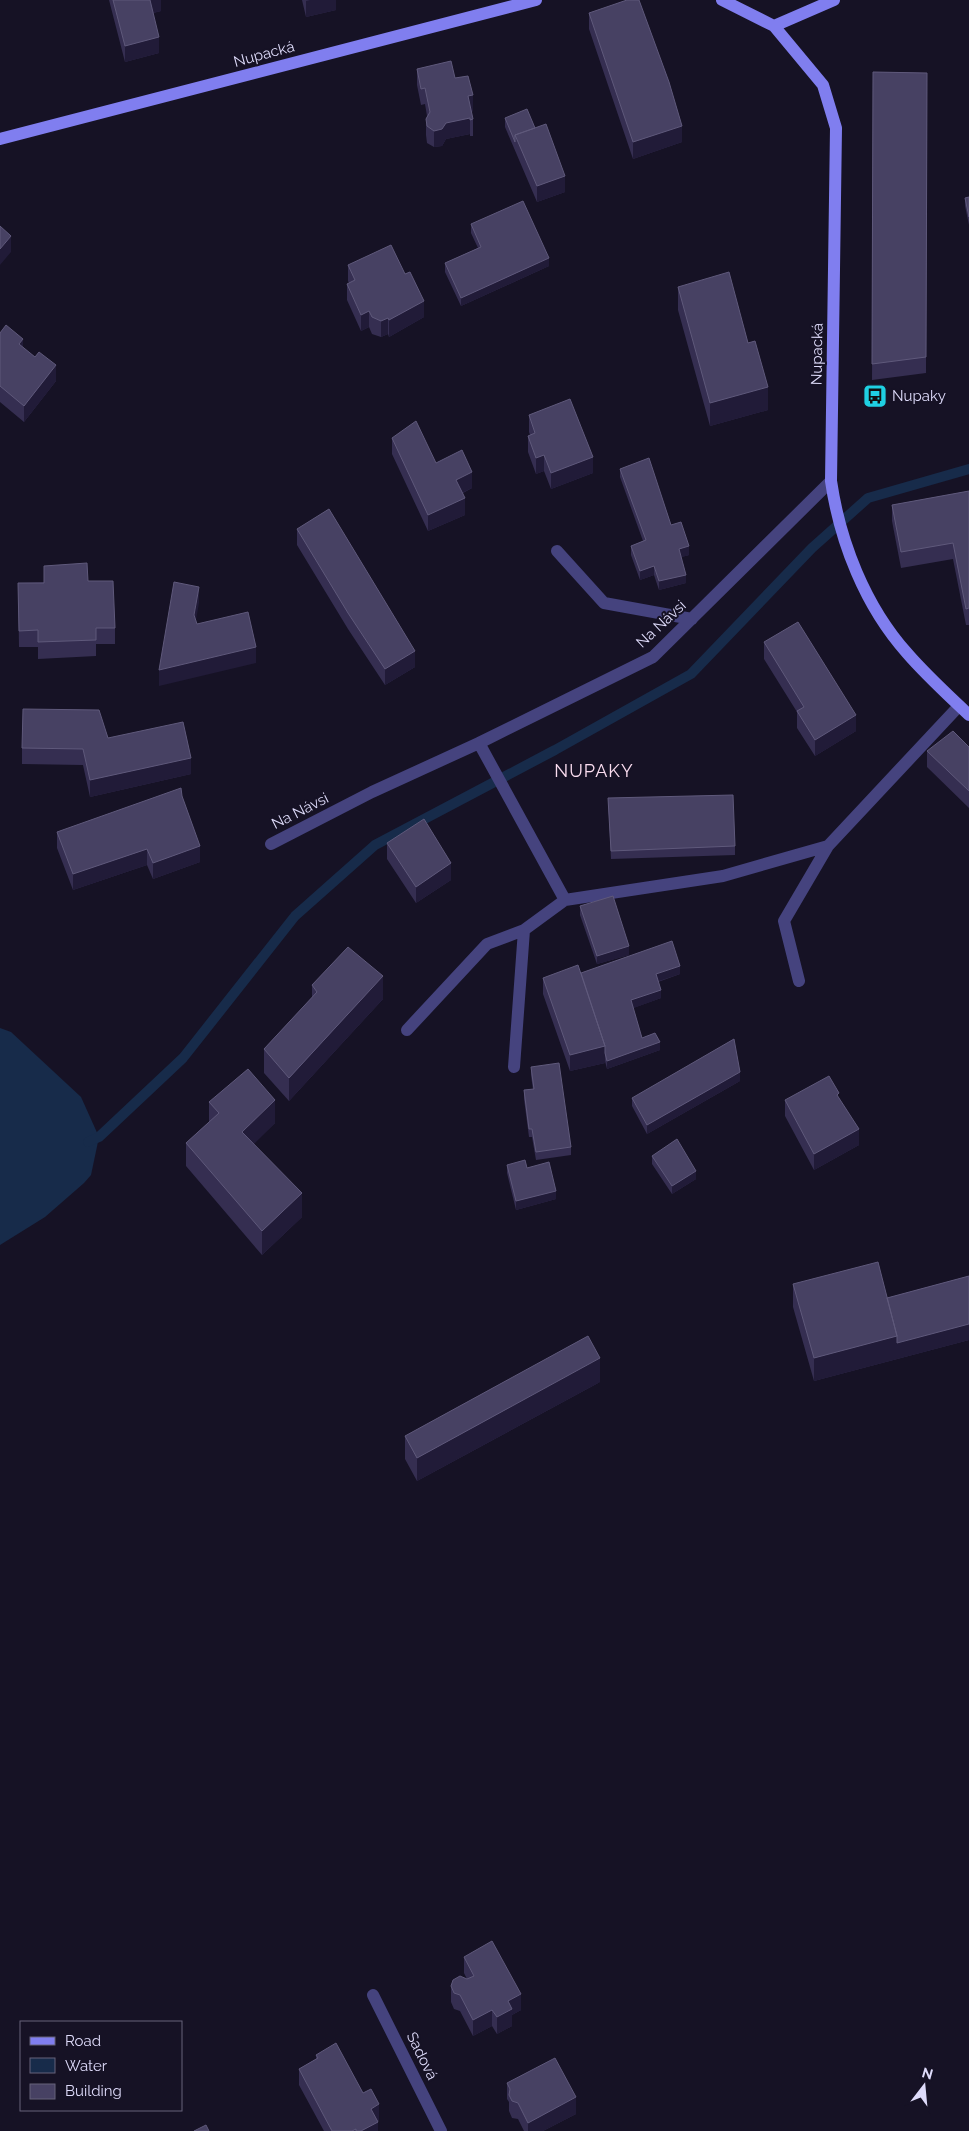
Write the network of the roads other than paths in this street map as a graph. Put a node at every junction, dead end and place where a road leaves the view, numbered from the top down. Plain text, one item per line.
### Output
1 (536, 0) edge
2 (722, 0) edge
3 (834, 0) edge
4 (774, 26) junction
5 (0, 139) edge
6 (831, 481) junction
7 (557, 551) dead end
8 (692, 618) junction
9 (959, 706) junction
10 (969, 716) edge
11 (479, 743) junction
12 (271, 844) dead end
13 (828, 846) junction
14 (565, 900) junction
15 (524, 930) junction
16 (800, 981) dead end
17 (407, 1030) dead end
18 (514, 1067) dead end
19 (373, 1996) dead end
20 (441, 2131) edge

1 - 5 street, Nupacká
2 - 4 street, Nupacká
3 - 4 street
4 - 6 street, Nupacká
6 - 8 street, Na Návsi
6 - 9 street, Nupacká
7 - 8 street
8 - 11 street, Na Návsi
9 - 10 street, Nupacká
9 - 13 street
11 - 12 street, Na Návsi
11 - 14 street
13 - 14 street
13 - 16 street
14 - 15 street
15 - 17 street
15 - 18 street
19 - 20 street, Sadová

